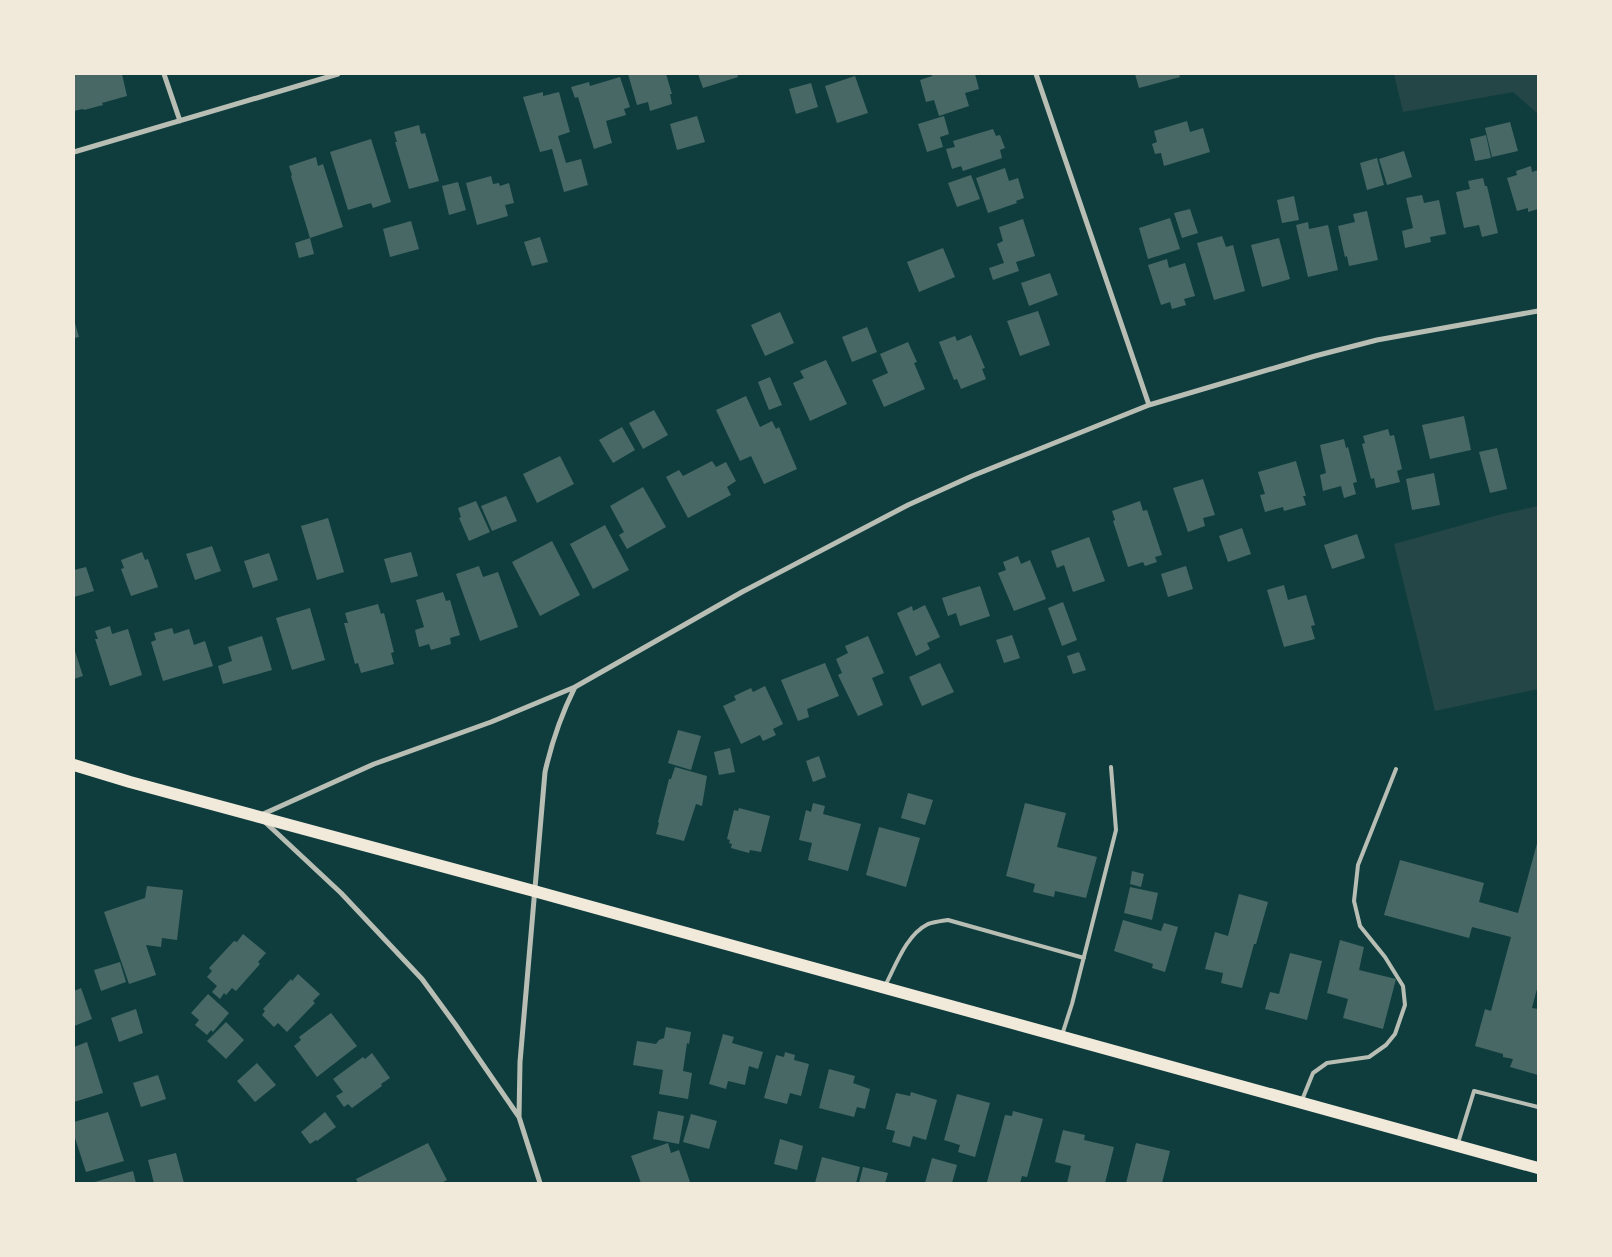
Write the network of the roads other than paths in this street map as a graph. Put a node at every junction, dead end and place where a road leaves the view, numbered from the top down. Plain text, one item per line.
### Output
1 (164, 74) edge
2 (338, 74) edge
3 (1036, 74) edge
4 (180, 121) junction
5 (74, 152) edge
6 (1538, 311) edge
7 (1149, 404) junction
8 (575, 686) junction
9 (74, 765) edge
10 (1111, 767) dead end
11 (1396, 769) dead end
12 (259, 816) junction
13 (534, 891) junction
14 (1084, 958) junction
15 (884, 988) junction
16 (1061, 1037) junction
17 (1301, 1103) junction
18 (1538, 1107) edge
19 (519, 1117) junction
20 (1457, 1146) junction
21 (1538, 1168) edge
22 (540, 1183) edge

1 - 4 street
2 - 4 street
3 - 7 street
4 - 5 street
6 - 7 street
7 - 8 street
8 - 12 street
8 - 13 street
9 - 12 main road
10 - 14 lane
11 - 17 lane
12 - 13 main road
12 - 19 street
13 - 15 main road
13 - 19 street
14 - 15 lane
14 - 16 lane
15 - 16 main road
16 - 17 main road
17 - 20 main road
18 - 20 lane
19 - 22 street
20 - 21 main road

